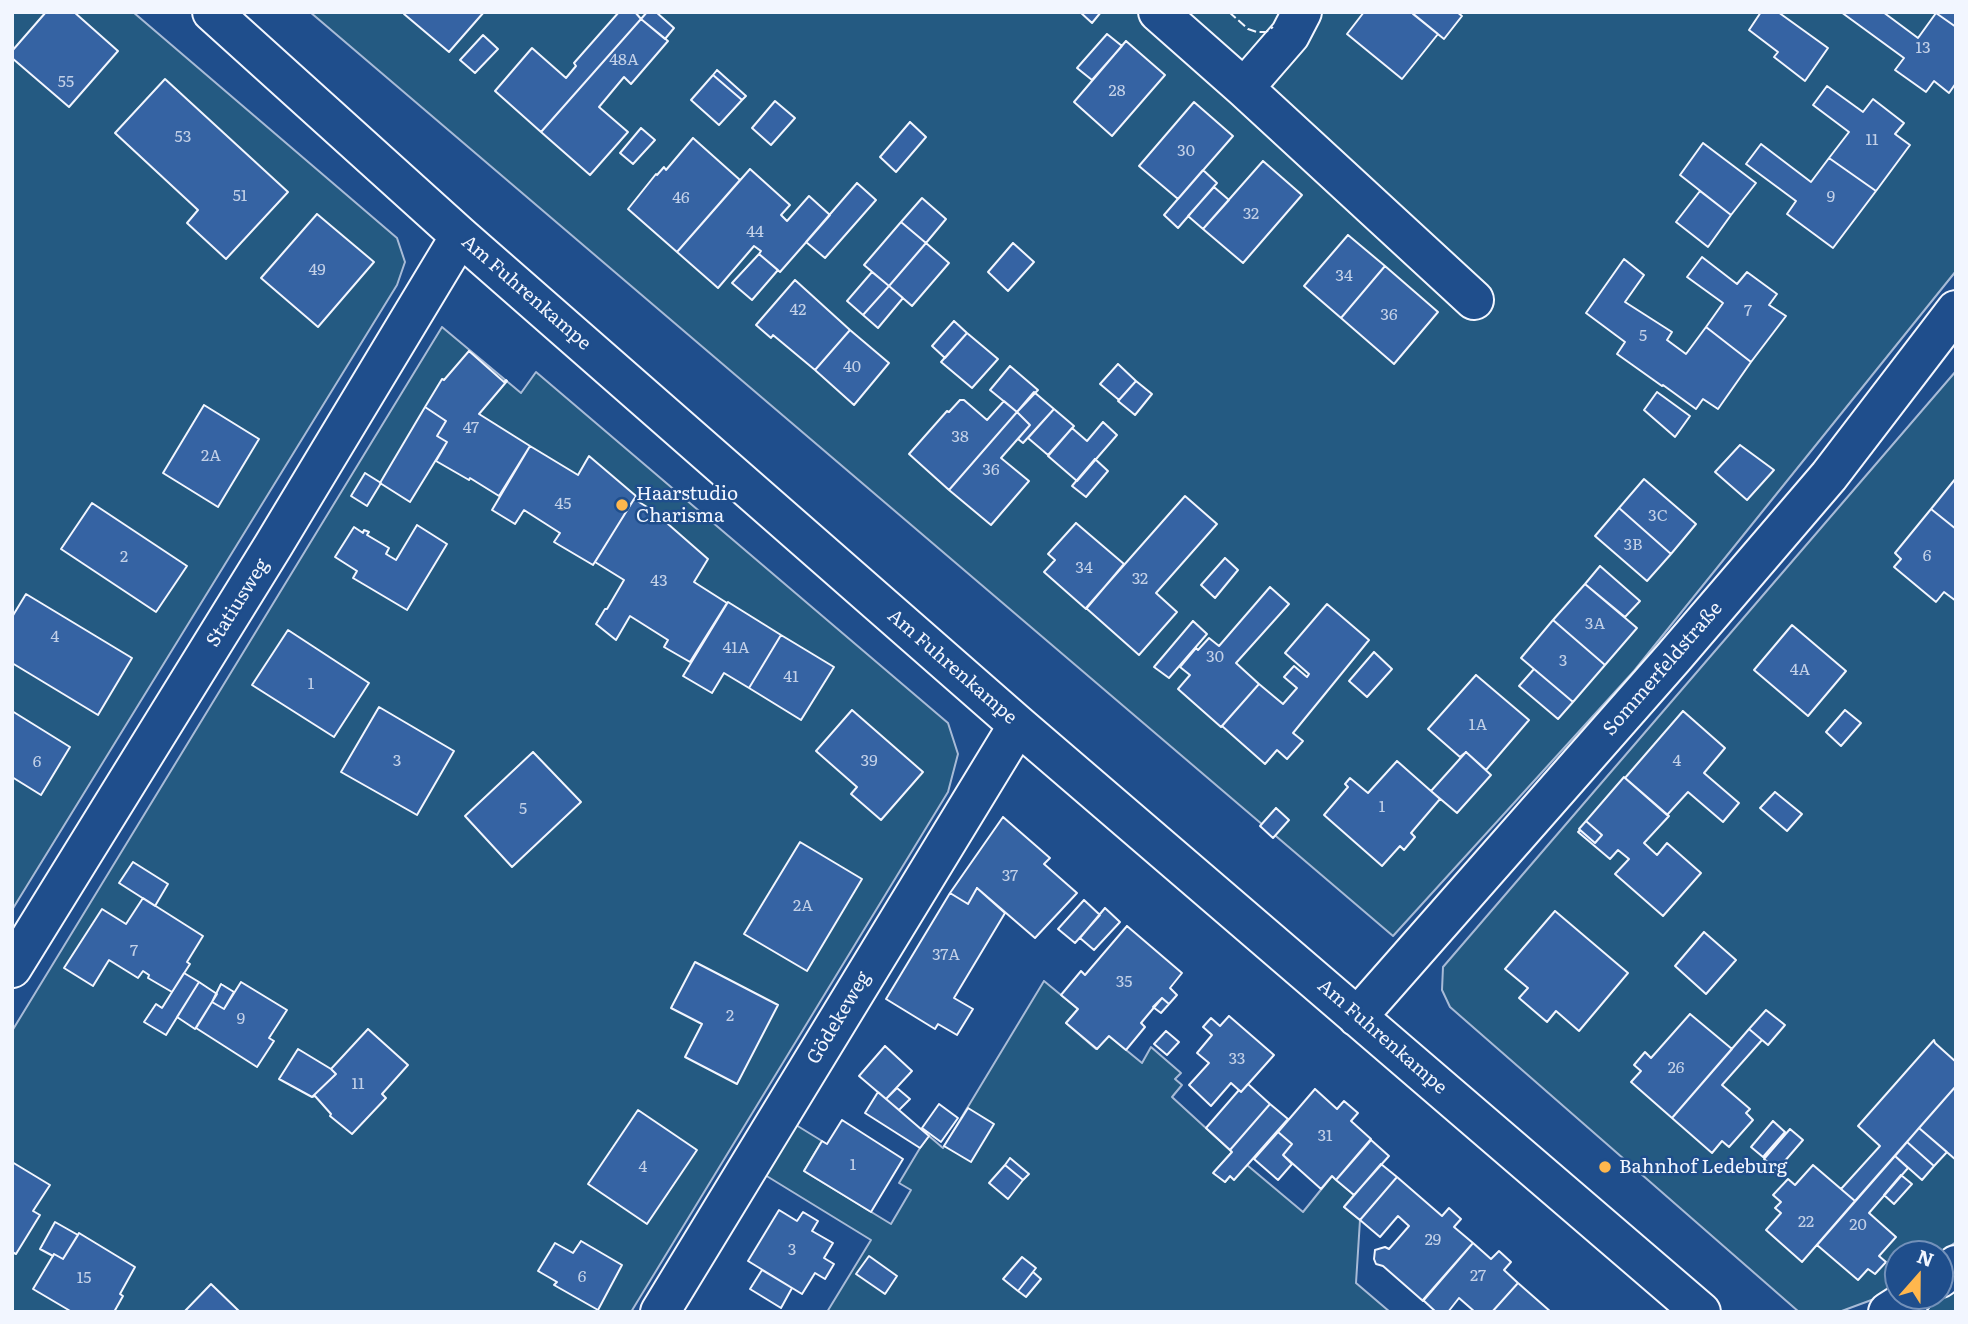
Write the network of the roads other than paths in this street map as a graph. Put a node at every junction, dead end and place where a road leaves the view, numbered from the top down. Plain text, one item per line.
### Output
1 (212, 12) edge
2 (1158, 12) edge
3 (1302, 12) edge
4 (1244, 88) junction
5 (460, 236) junction
6 (1474, 300) dead end
7 (1956, 310) edge
8 (1018, 725) junction
9 (12, 968) edge
10 (1357, 1017) junction
11 (660, 1312) edge
12 (1701, 1312) edge

1 - 5 street, Am Fuhrenkampe
2 - 4 street
3 - 4 street
4 - 6 street
5 - 8 street, Am Fuhrenkampe
5 - 9 street, Statiusweg
7 - 10 street, Sommerfeldstraße
8 - 10 street, Am Fuhrenkampe
8 - 11 street, Gödekeweg
10 - 12 street, Am Fuhrenkampe

